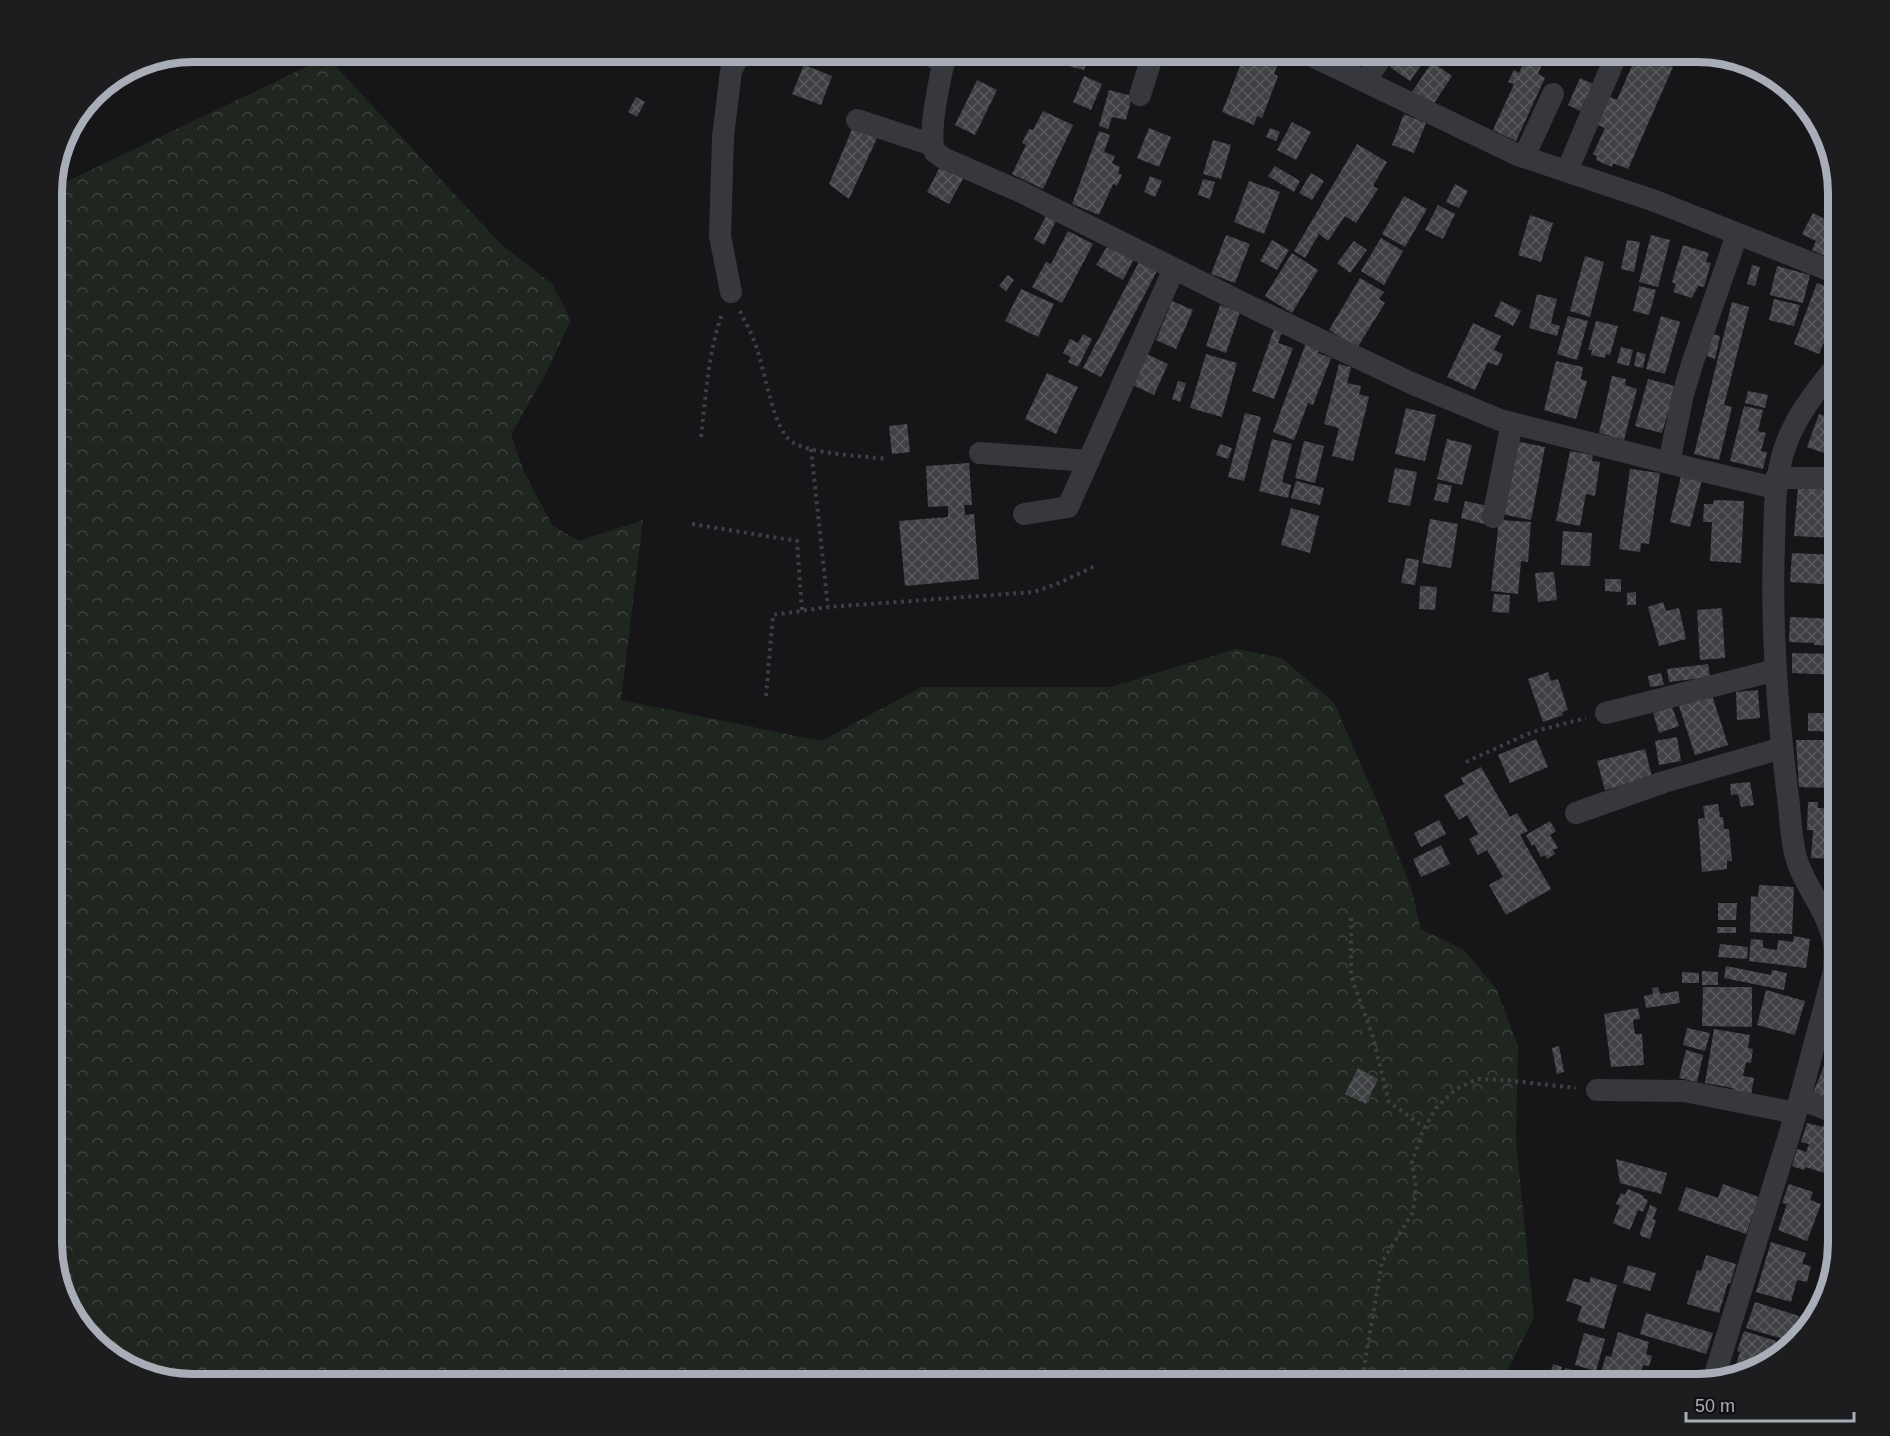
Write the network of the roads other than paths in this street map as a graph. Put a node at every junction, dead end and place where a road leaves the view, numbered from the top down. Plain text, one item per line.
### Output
1 (736, 62) edge
2 (944, 62) edge
3 (1150, 62) edge
4 (1325, 62) edge
5 (1378, 62) edge
6 (1613, 62) edge
7 (1365, 81) junction
8 (1553, 94) dead end
9 (1140, 95) dead end
10 (857, 120) dead end
11 (933, 145) junction
12 (1524, 157) junction
13 (1567, 171) junction
14 (1737, 235) junction
15 (1174, 269) junction
16 (1828, 270) edge
17 (731, 292) road end
18 (1828, 376) edge
19 (1512, 423) junction
20 (980, 453) dead end
21 (1089, 461) junction
22 (1669, 463) junction
23 (1828, 479) edge
24 (1776, 483) junction
25 (1024, 514) dead end
26 (1493, 517) dead end
27 (1776, 670) junction
28 (1606, 713) road end
29 (1782, 748) junction
30 (1576, 813) dead end
31 (1828, 922) edge
32 (1828, 993) edge
33 (1597, 1090) road end
34 (1798, 1106) junction
35 (1828, 1112) edge
36 (1716, 1373) edge

1 - 17 street
2 - 11 street
3 - 9 street
4 - 7 street
5 - 7 street
6 - 13 street
7 - 12 street
8 - 12 street
10 - 11 street
11 - 15 street
12 - 13 street
13 - 14 street
14 - 16 street
14 - 22 street
15 - 19 street
15 - 21 street
18 - 24 street
19 - 22 street
19 - 26 street
20 - 21 street
21 - 25 street
22 - 24 street
23 - 24 street
24 - 27 street
27 - 28 street
27 - 29 street
29 - 30 street
29 - 31 street
32 - 34 street
33 - 34 street
34 - 35 street
34 - 36 street

